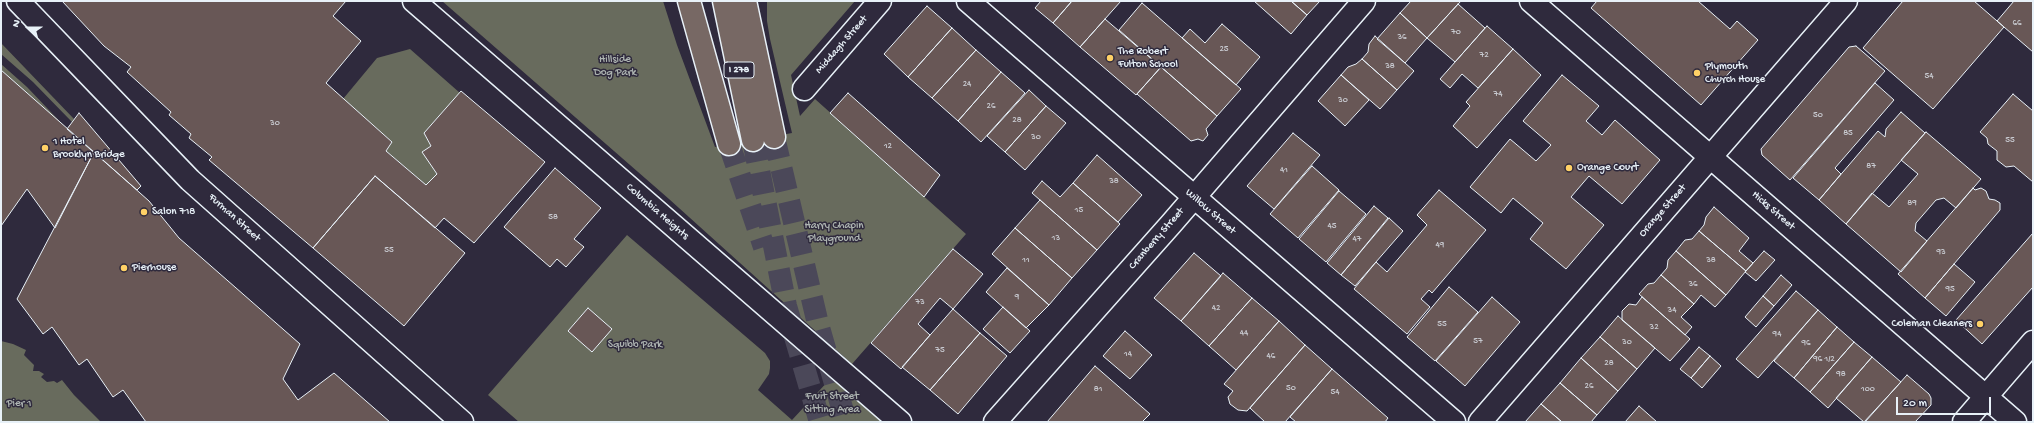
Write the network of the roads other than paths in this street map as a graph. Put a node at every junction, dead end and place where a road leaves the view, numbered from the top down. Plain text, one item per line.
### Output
1 (18, 1) edge
2 (414, 1) edge
3 (688, 1) edge
4 (724, 1) edge
5 (745, 1) edge
6 (755, 1) edge
7 (880, 1) edge
8 (968, 1) edge
9 (1364, 1) edge
10 (1531, 1) edge
11 (1846, 1) edge
12 (752, 41) junction
13 (804, 89) dead end
14 (729, 144) tunnel mouth
15 (1711, 157) junction
16 (1194, 197) junction
17 (2033, 342) edge
18 (1986, 396) junction
19 (462, 422) edge
20 (900, 422) edge
21 (994, 422) edge
22 (1454, 422) edge
23 (1480, 422) edge
24 (1964, 422) edge
25 (2015, 422) edge

1 - 19 street, Furman Street
2 - 20 street, Columbia Heights
3 - 14 highway
4 - 12 highway, I 278
5 - 12 highway, I 278
6 - 12 highway
7 - 13 street, Middagh Street
8 - 16 street, Willow Street
9 - 16 street, Cranberry Street
10 - 15 street, Hicks Street
11 - 15 street, Orange Street
15 - 18 street, Hicks Street
15 - 23 street, Orange Street
16 - 21 street, Cranberry Street
16 - 22 street, Willow Street
17 - 18 street
18 - 24 street
18 - 25 street, Hicks Street

